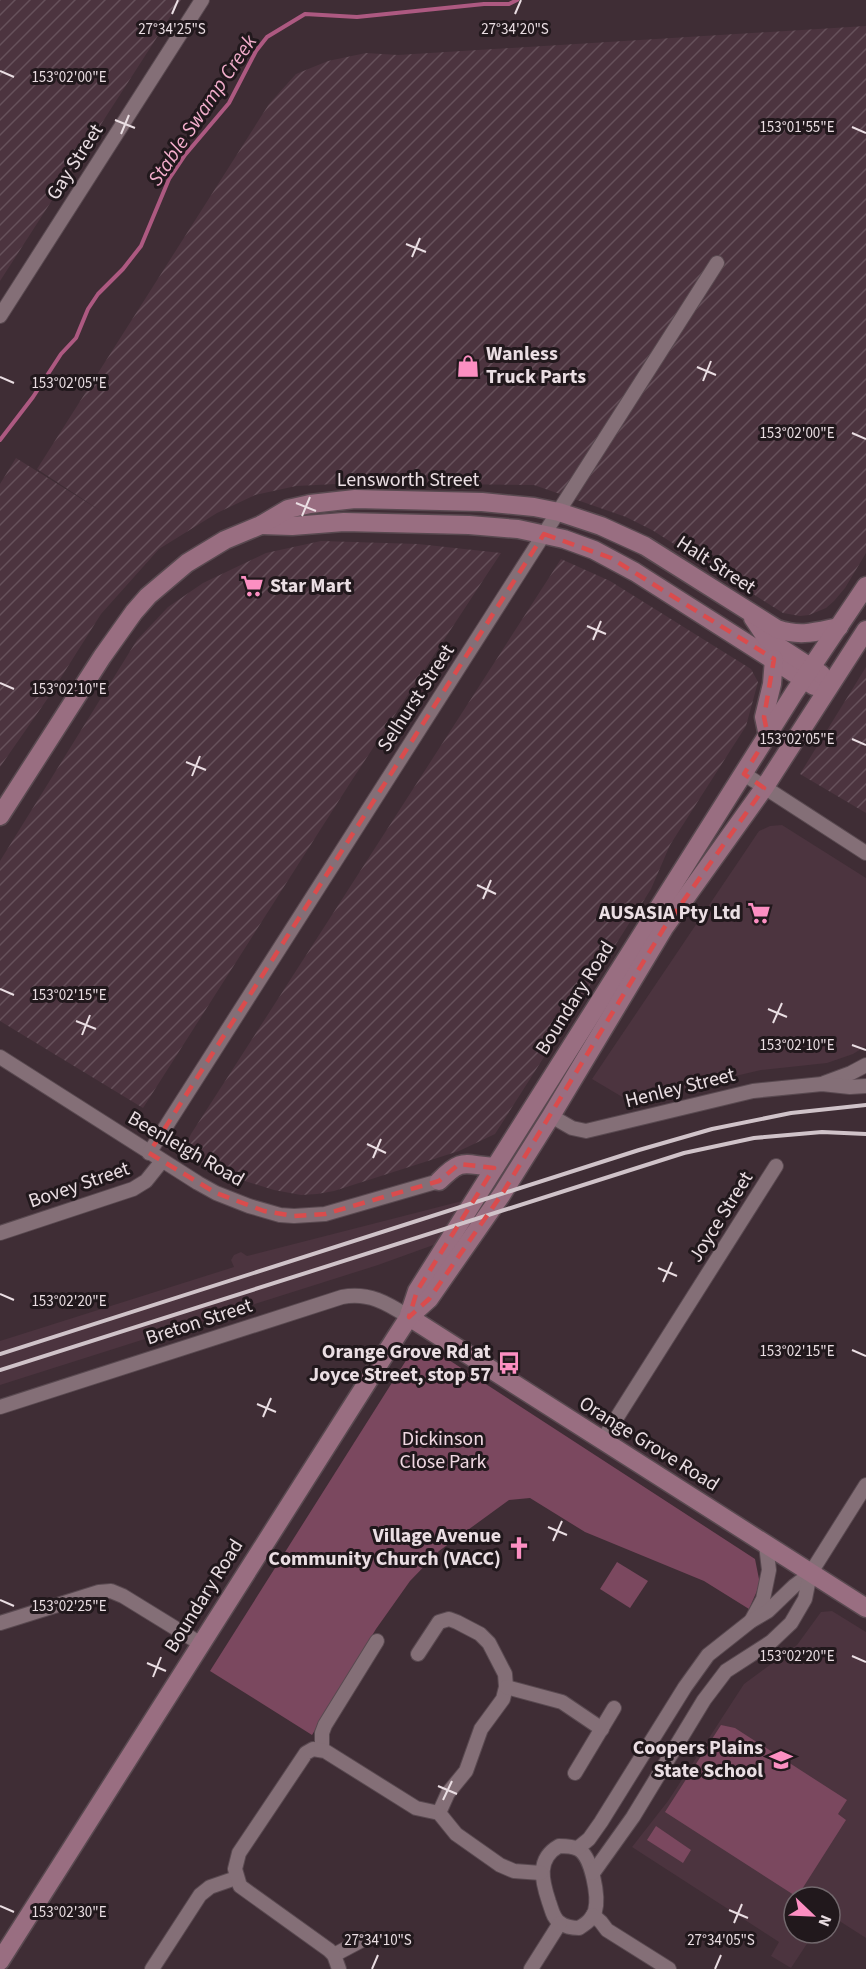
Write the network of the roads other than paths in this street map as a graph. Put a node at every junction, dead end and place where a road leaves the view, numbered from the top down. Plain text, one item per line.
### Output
1 (202, 0) edge
2 (717, 263) dead end
3 (0, 315) edge
4 (559, 512) junction
5 (261, 525) junction
6 (544, 534) junction
7 (866, 586) edge
8 (749, 612) junction
9 (838, 627) junction
10 (866, 630) edge
11 (774, 659) junction
12 (808, 673) junction
13 (829, 687) junction
14 (768, 736) junction
15 (744, 774) junction
16 (764, 788) junction
17 (0, 816) edge
18 (866, 853) edge
19 (0, 1057) edge
20 (866, 1065) edge
21 (822, 1084) junction
22 (866, 1086) edge
23 (551, 1116) junction
24 (149, 1153) junction
25 (162, 1161) junction
26 (776, 1166) dead end
27 (495, 1167) junction
28 (439, 1181) joint
29 (0, 1233) edge
30 (409, 1317) junction
31 (0, 1407) edge
32 (602, 1441) junction
33 (866, 1485) edge
34 (766, 1545) junction
35 (810, 1574) junction
36 (866, 1608) edge
37 (751, 1621) junction
38 (0, 1623) edge
39 (377, 1641) dead end
40 (201, 1644) junction
41 (418, 1654) dead end
42 (507, 1687) junction
43 (614, 1708) dead end
44 (602, 1729) junction
45 (322, 1750) junction
46 (575, 1773) dead end
47 (439, 1813) junction
48 (578, 1848) junction
49 (541, 1873) junction
50 (593, 1873) junction
51 (236, 1878) junction
52 (593, 1915) junction
53 (560, 1923) junction
54 (364, 1939) dead end
55 (334, 1955) junction
56 (0, 1961) edge
57 (152, 1969) edge
58 (339, 1969) edge
59 (531, 1969) edge
60 (669, 1969) edge

1 - 3 street, Gay Street
2 - 4 street, Selhurst Street
4 - 5 main road, Lensworth Street
4 - 6 street, Selhurst Street
4 - 8 main road, Halt Street
5 - 6 main road, Lensworth Street
5 - 17 main road, Lensworth Street
6 - 11 main road, Halt Street
6 - 24 street, Selhurst Street
7 - 9 main road, Boundary Road
8 - 9 main road
8 - 12 main road, Halt Street
9 - 12 main road, Boundary Road
10 - 13 main road, Boundary Road
11 - 12 main road, Halt Street
11 - 14 main road
12 - 13 main road, Halt Street
12 - 14 main road, Boundary Road
13 - 16 main road, Boundary Road
14 - 15 main road, Boundary Road
15 - 16 street
15 - 27 main road, Boundary Road
16 - 18 street
16 - 23 main road, Boundary Road
19 - 24 street, Beenleigh Road
20 - 21 street, Henley Street
21 - 22 street, Henley Street
21 - 23 street, Henley Street
23 - 30 main road, Boundary Road
24 - 25 street, Beenleigh Road
25 - 28 street, Beenleigh Road
25 - 29 street, Bovey Street
26 - 32 street, Joyce Street
27 - 28 main road
27 - 30 main road, Boundary Road
30 - 31 street, Breton Street
30 - 32 main road, Orange Grove Road
30 - 40 main road, Boundary Road
32 - 34 main road, Orange Grove Road
33 - 35 street
34 - 35 main road, Orange Grove Road
34 - 37 street
35 - 36 main road, Orange Grove Road
35 - 37 street
35 - 50 street
37 - 48 street
38 - 40 street
39 - 45 street
40 - 56 main road, Boundary Road
41 - 42 street
42 - 44 street
42 - 47 street
43 - 44 street
44 - 46 street
45 - 47 street
45 - 51 street
47 - 49 street
48 - 49 street
48 - 50 street
49 - 53 street
50 - 52 street
51 - 55 street
51 - 57 street
52 - 53 street
52 - 60 street
53 - 59 street
54 - 55 street
55 - 58 street

